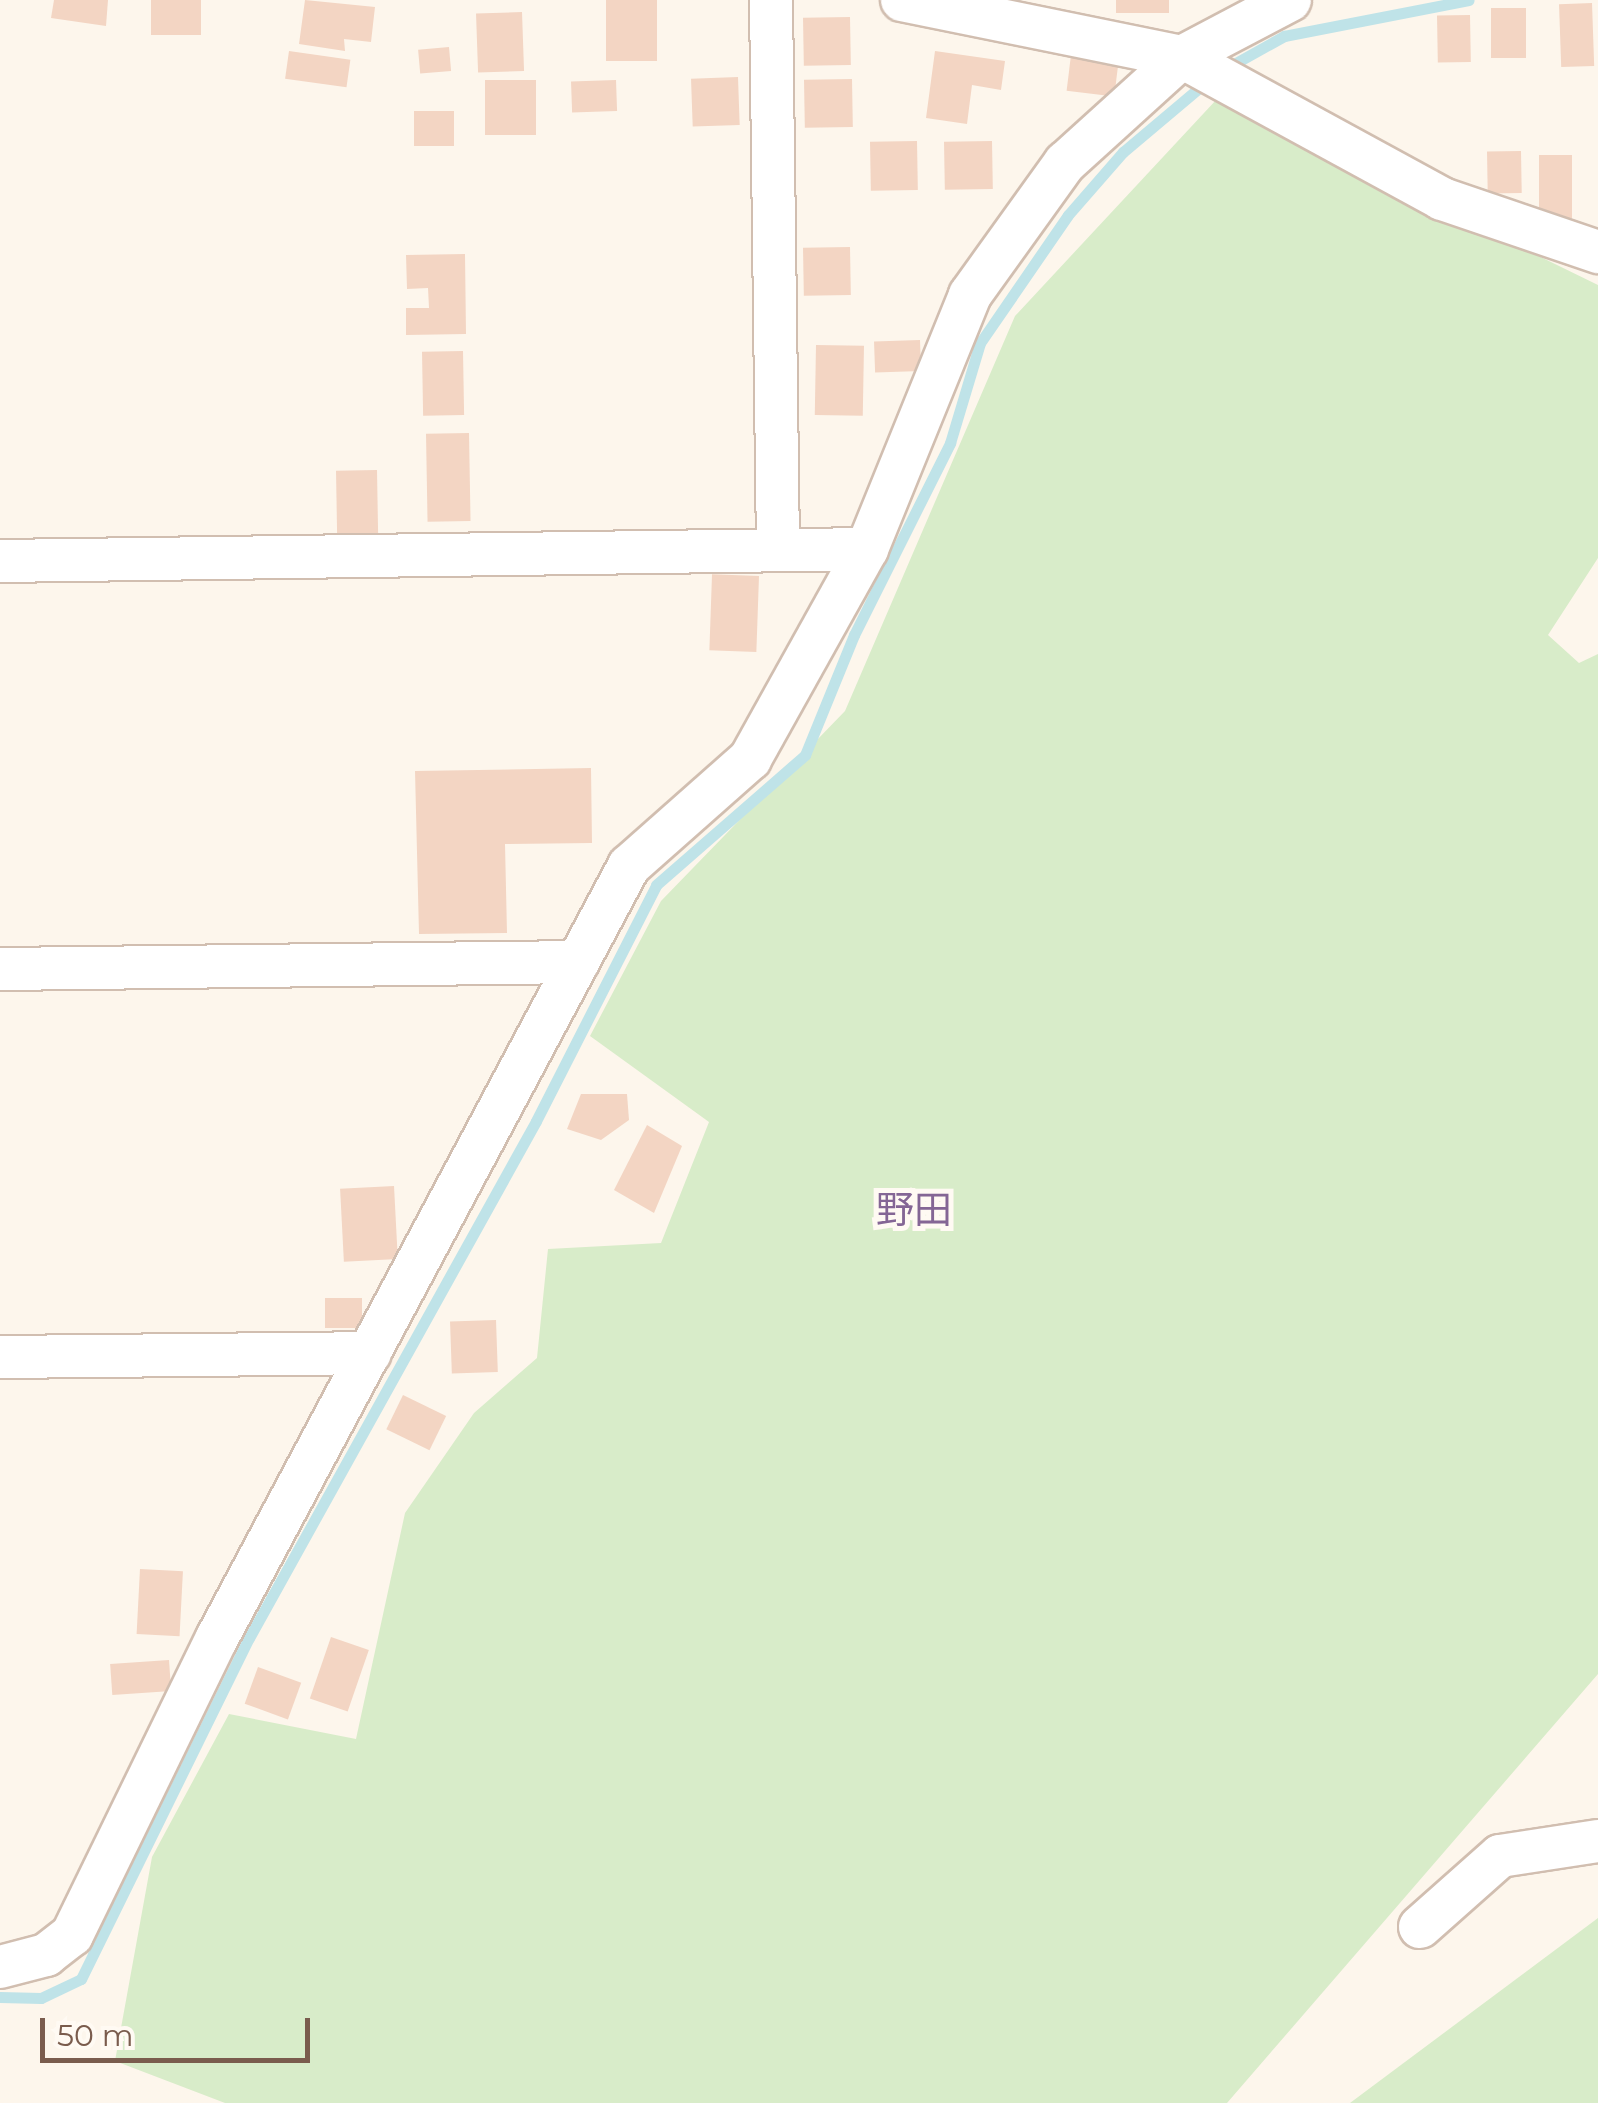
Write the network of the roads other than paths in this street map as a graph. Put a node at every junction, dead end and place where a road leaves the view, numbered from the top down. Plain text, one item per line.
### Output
1 (771, 0) edge
2 (902, 0) edge
3 (1290, 0) edge
4 (1182, 57) junction
5 (1598, 251) edge
6 (867, 549) junction
7 (778, 550) junction
8 (0, 561) edge
9 (578, 962) junction
10 (0, 969) edge
11 (370, 1353) junction
12 (0, 1357) edge
13 (1598, 1841) edge
14 (1420, 1927) dead end
15 (0, 1967) edge

1 - 7 street
2 - 4 street
3 - 4 street
4 - 5 street
4 - 6 street
6 - 7 street
6 - 9 street
7 - 8 street
9 - 10 street
9 - 11 street
11 - 12 street
11 - 15 street
13 - 14 street

